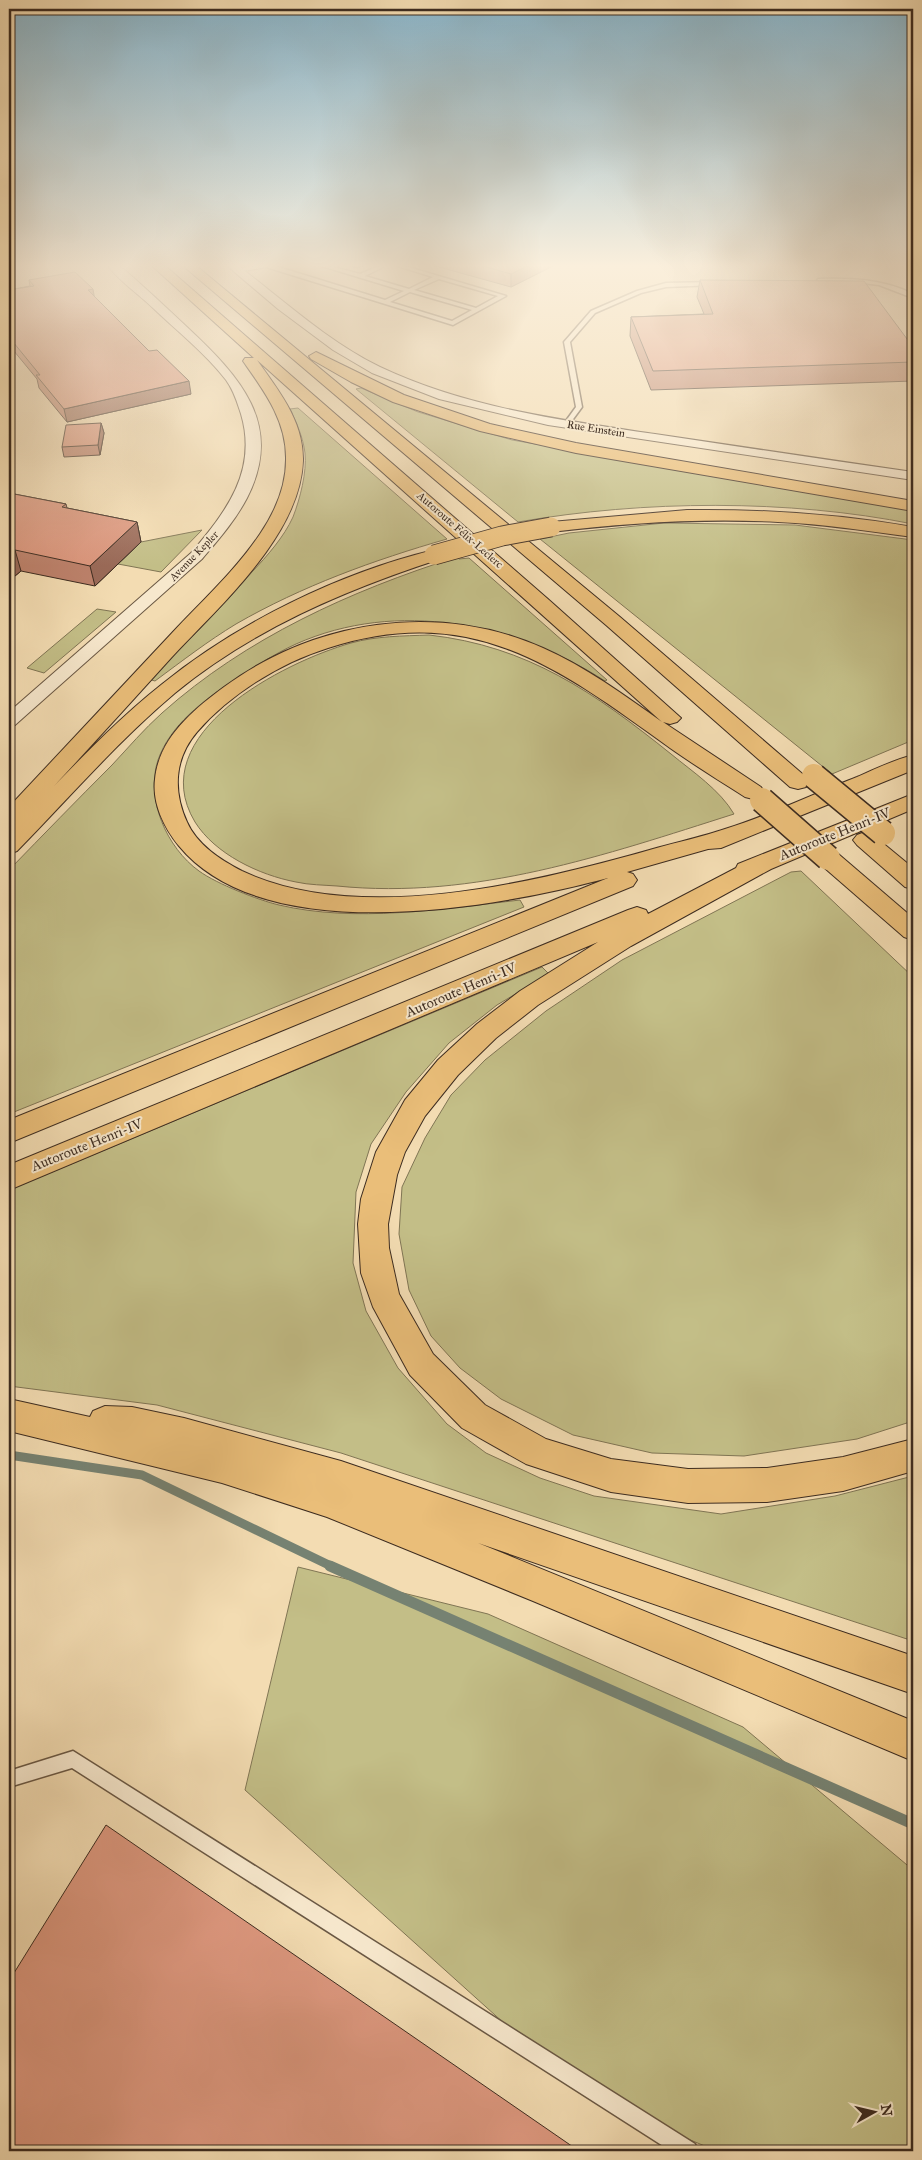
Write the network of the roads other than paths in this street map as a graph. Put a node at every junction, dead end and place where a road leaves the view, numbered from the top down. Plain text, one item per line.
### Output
1 (219, 365) edge
2 (254, 365) edge
3 (272, 365) edge
4 (306, 365) edge
5 (331, 365) edge
6 (369, 365) edge
7 (571, 365) edge
8 (566, 425) junction
9 (913, 476) edge
10 (913, 506) edge
11 (913, 532) edge
12 (9, 721) edge
13 (913, 762) edge
14 (757, 796) junction
15 (913, 801) edge
16 (9, 821) edge
17 (729, 836) junction
18 (874, 836) junction
19 (9, 846) edge
20 (913, 858) edge
21 (763, 863) junction
22 (851, 877) junction
23 (913, 881) edge
24 (913, 931) edge
25 (913, 949) edge
26 (9, 1132) edge
27 (9, 1178) edge
28 (9, 1415) edge
29 (913, 1456) edge
30 (913, 1676) edge
31 (913, 1742) edge
32 (9, 1778) edge
33 (688, 2151) edge

1 - 12 street, Avenue Kepler
2 - 16 highway
3 - 14 highway, Autoroute Félix-Leclerc
4 - 18 highway, Autoroute Félix-Leclerc
5 - 10 highway
6 - 8 street, Rue Einstein
7 - 8 lane
8 - 9 street, Rue Einstein
11 - 19 highway, bridge
13 - 17 highway
14 - 17 highway
14 - 22 highway, bridge
15 - 21 highway, Autoroute Henri-IV
17 - 26 highway
18 - 20 highway
18 - 23 highway
21 - 27 highway, Autoroute Henri-IV
21 - 29 highway
22 - 24 highway
22 - 25 highway
28 - 30 highway
28 - 31 highway
32 - 33 lane

